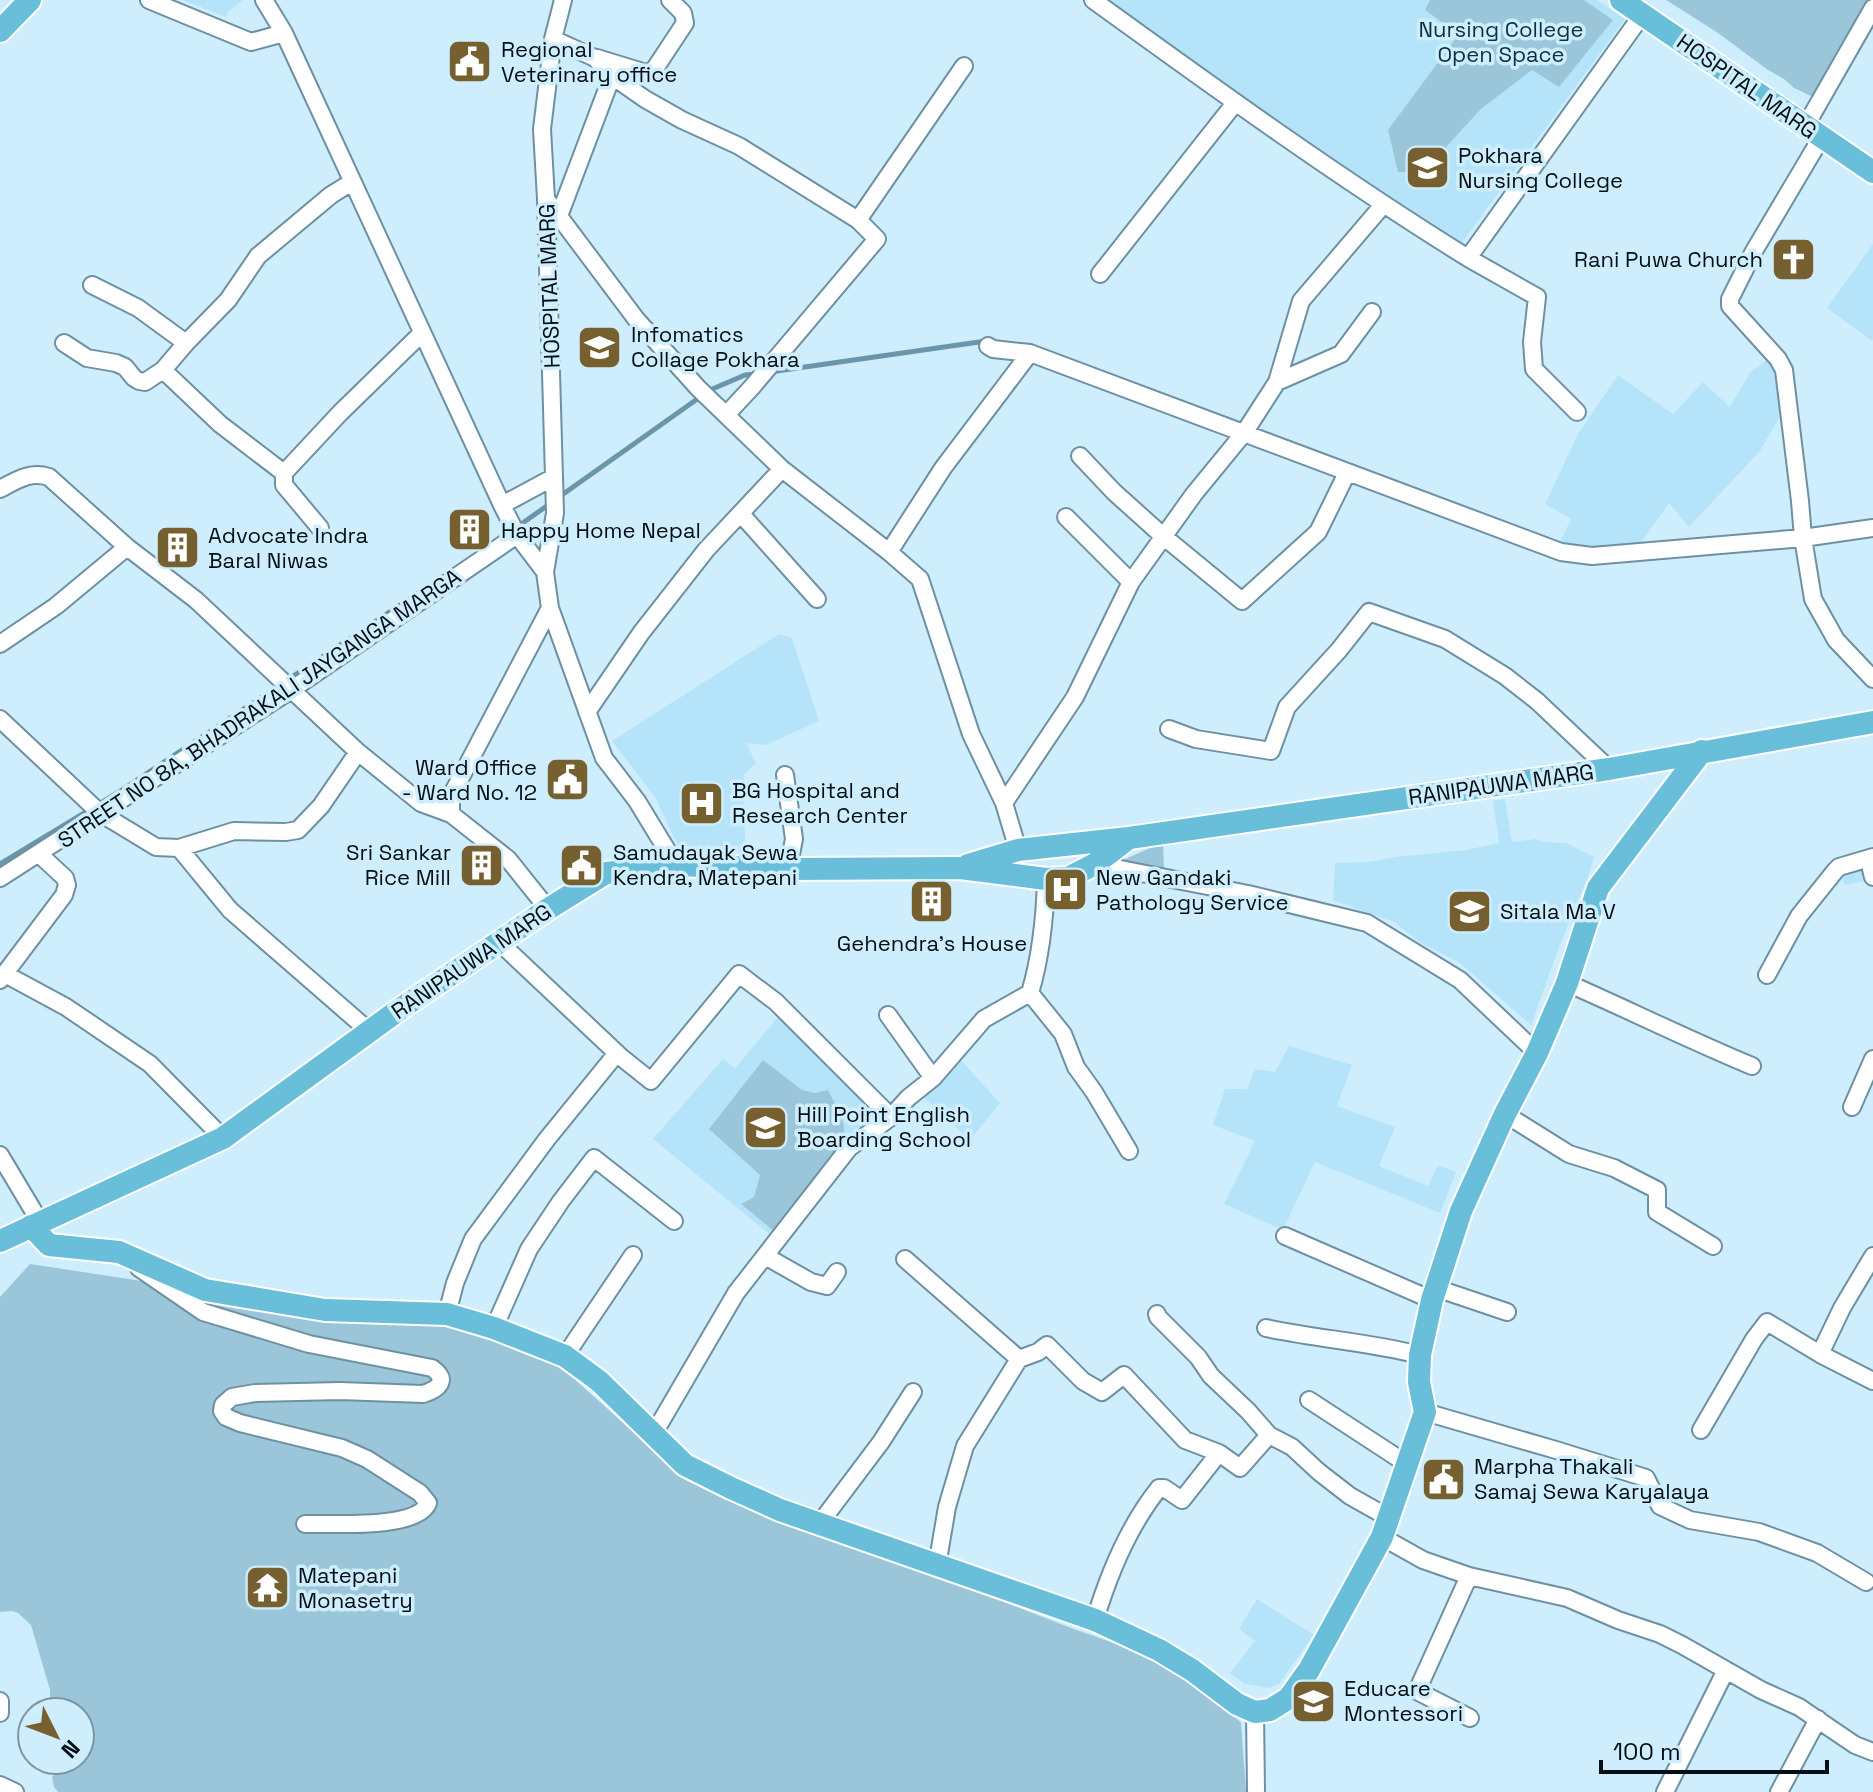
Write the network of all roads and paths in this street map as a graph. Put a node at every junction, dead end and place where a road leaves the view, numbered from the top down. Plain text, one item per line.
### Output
1 (30, 0) edge
2 (149, 0) edge
3 (264, 0) edge
4 (563, 0) edge
5 (670, 0) edge
6 (1093, 0) edge
7 (1621, 0) edge
8 (1873, 8) edge
9 (1642, 15) junction
10 (0, 31) edge
11 (284, 33) junction
12 (553, 39) junction
13 (595, 58) junction
14 (964, 66) dead end
15 (612, 76) junction
16 (1235, 103) junction
17 (1813, 132) junction
18 (1873, 172) edge
19 (352, 182) junction
20 (546, 199) junction
21 (1383, 205) junction
22 (559, 216) junction
23 (858, 220) junction
24 (1468, 258) junction
25 (1100, 274) dead end
26 (92, 285) dead end
27 (1372, 312) dead end
28 (422, 333) junction
29 (64, 343) dead end
30 (186, 343) junction
31 (988, 346) dead end
32 (1030, 353) junction
33 (163, 370) junction
34 (1277, 382) junction
35 (1577, 412) dead end
36 (726, 415) junction
37 (1244, 433) junction
38 (1080, 456) dead end
39 (782, 469) junction
40 (284, 473) junction
41 (1347, 473) junction
42 (554, 477) junction
43 (0, 489) edge
44 (502, 505) junction
45 (741, 514) junction
46 (1066, 517) dead end
47 (320, 528) dead end
48 (1873, 528) edge
49 (517, 535) junction
50 (1163, 536) junction
51 (1803, 538) junction
52 (127, 547) junction
53 (889, 552) junction
54 (545, 572) junction
55 (1131, 582) junction
56 (817, 599) dead end
57 (550, 608) junction
58 (0, 644) edge
59 (1873, 679) edge
60 (291, 690) junction
61 (587, 712) junction
62 (1873, 722) edge
63 (2, 725) edge
64 (1169, 729) dead end
65 (1702, 751) junction
66 (358, 752) junction
67 (1609, 769) junction
68 (785, 775) dead end
69 (1004, 803) junction
70 (100, 813) junction
71 (451, 814) junction
72 (1129, 838) junction
73 (179, 848) junction
74 (1018, 850) junction
75 (39, 854) junction
76 (1873, 857) edge
77 (1095, 864) junction
78 (1873, 864) edge
79 (676, 865) junction
80 (960, 868) junction
81 (788, 869) junction
82 (1873, 877) edge
83 (0, 878) edge
84 (1046, 879) junction
85 (548, 909) junction
86 (499, 942) junction
87 (1767, 975) dead end
88 (2, 977) edge
89 (1567, 983) junction
90 (1030, 993) junction
91 (888, 1015) dead end
92 (369, 1031) junction
93 (617, 1053) junction
94 (1537, 1053) junction
95 (1873, 1059) edge
96 (1752, 1066) dead end
97 (933, 1078) junction
98 (1852, 1107) dead end
99 (1505, 1114) junction
100 (891, 1117) junction
101 (223, 1138) junction
102 (1129, 1151) dead end
103 (0, 1155) edge
104 (674, 1221) dead end
105 (36, 1224) junction
106 (1285, 1236) dead end
107 (0, 1241) edge
108 (1713, 1246) dead end
109 (119, 1252) junction
110 (633, 1255) dead end
111 (765, 1256) junction
112 (1873, 1256) edge
113 (905, 1259) dead end
114 (837, 1272) dead end
115 (1434, 1294) junction
116 (1507, 1312) dead end
117 (447, 1314) junction
118 (1157, 1314) dead end
119 (494, 1328) junction
120 (1266, 1328) dead end
121 (1820, 1354) junction
122 (1420, 1355) junction
123 (565, 1356) junction
124 (1019, 1359) junction
125 (1873, 1381) edge
126 (913, 1392) dead end
127 (1309, 1400) dead end
128 (1425, 1412) junction
129 (1701, 1430) dead end
130 (653, 1435) junction
131 (1269, 1435) junction
132 (1219, 1453) junction
133 (1407, 1464) junction
134 (820, 1523) junction
135 (305, 1524) dead end
136 (1386, 1527) junction
137 (937, 1566) junction
138 (1469, 1576) junction
139 (1866, 1582) dead end
140 (1095, 1620) junction
141 (1726, 1670) junction
142 (0, 1701) edge
143 (1255, 1712) junction
144 (0, 1713) edge
145 (1470, 1718) dead end
146 (1818, 1719) junction
147 (1873, 1752) edge
148 (0, 1785) edge
149 (15, 1792) edge
150 (1256, 1792) edge
151 (1665, 1792) edge
152 (1779, 1792) edge

1 - 10 main road
2 - 11 street
3 - 11 street
4 - 12 street, HOSPITAL MARG
5 - 13 street
6 - 16 street
7 - 9 main road, HOSPITAL MARG
8 - 17 street
9 - 17 main road, HOSPITAL MARG
9 - 24 street
11 - 19 street
12 - 13 street
12 - 20 street, HOSPITAL MARG
13 - 15 street
14 - 23 street
15 - 22 street
15 - 23 street
16 - 21 street
16 - 25 street
17 - 18 main road, HOSPITAL MARG
17 - 51 street
19 - 28 street
19 - 30 street
20 - 22 street
20 - 42 street, HOSPITAL MARG
21 - 24 street
21 - 34 street
22 - 36 street
23 - 36 street
24 - 35 street
26 - 30 street
27 - 34 street
28 - 40 street
28 - 44 street
29 - 33 street
30 - 33 street
31 - 32 street
32 - 37 street
32 - 53 street
33 - 40 street
34 - 37 street
36 - 39 street
37 - 41 street
37 - 50 street
38 - 50 street
39 - 45 street
39 - 53 street
40 - 47 street
41 - 50 street
41 - 51 street
42 - 44 street
42 - 54 street, HOSPITAL MARG
43 - 52 street
44 - 49 street
45 - 56 street
45 - 61 street
46 - 55 street
48 - 51 street
49 - 54 street
49 - 60 street, STREET NO 8A, BHADRAKALI JAYGANGA MARGA
50 - 55 street
51 - 59 street
52 - 58 street
52 - 60 street
53 - 69 street
54 - 57 street
55 - 69 street
57 - 61 street
57 - 71 street
60 - 66 street
60 - 70 street, STREET NO 8A, BHADRAKALI JAYGANGA MARGA
61 - 79 street
62 - 65 main road, RANIPAUWA MARG
63 - 70 street
64 - 67 street
65 - 67 main road, RANIPAUWA MARG
65 - 89 main road
66 - 71 street
66 - 73 street
67 - 72 main road, RANIPAUWA MARG
68 - 81 street
69 - 74 street
70 - 73 street
70 - 75 street, STREET NO 8A, BHADRAKALI JAYGANGA MARGA
71 - 85 street
72 - 74 main road, RANIPAUWA MARG
72 - 77 main road
73 - 92 street
74 - 80 main road, RANIPAUWA MARG
75 - 83 street, STREET NO 8A, BHADRAKALI JAYGANGA MARGA
75 - 88 street
76 - 87 street
77 - 84 main road
77 - 94 street
78 - 82 street
79 - 81 main road, RANIPAUWA MARG
79 - 85 main road, RANIPAUWA MARG
80 - 81 main road, RANIPAUWA MARG
80 - 84 main road
84 - 90 street
85 - 86 main road, RANIPAUWA MARG
86 - 92 main road, RANIPAUWA MARG
86 - 93 street
88 - 101 street
89 - 94 main road
89 - 96 street
90 - 97 street
90 - 102 street
91 - 97 street
92 - 101 main road, RANIPAUWA MARG
93 - 100 street
93 - 117 street
94 - 99 main road
95 - 98 street
97 - 100 street
99 - 108 street
99 - 115 main road
100 - 111 street
101 - 105 main road, RANIPAUWA MARG
103 - 105 street
104 - 119 street
105 - 107 main road, RANIPAUWA MARG
105 - 109 main road
106 - 115 street
109 - 117 main road
109 - 135 street
110 - 123 street
111 - 114 street
111 - 130 street
112 - 121 street
113 - 124 street
115 - 116 street
115 - 122 main road
117 - 119 main road
118 - 131 street
119 - 123 main road
120 - 122 street
121 - 125 street
121 - 129 street
122 - 128 main road
123 - 130 main road
124 - 132 street
124 - 137 street
126 - 134 street
127 - 133 street
128 - 133 main road
128 - 139 street
130 - 134 main road
131 - 132 street
131 - 136 street
132 - 140 street
133 - 136 main road
134 - 137 main road
136 - 138 street
136 - 143 main road
137 - 140 main road
138 - 141 street
138 - 145 street
140 - 143 main road
141 - 146 street
141 - 151 street
142 - 144 street
143 - 150 street
146 - 147 street
146 - 152 street
148 - 149 street

